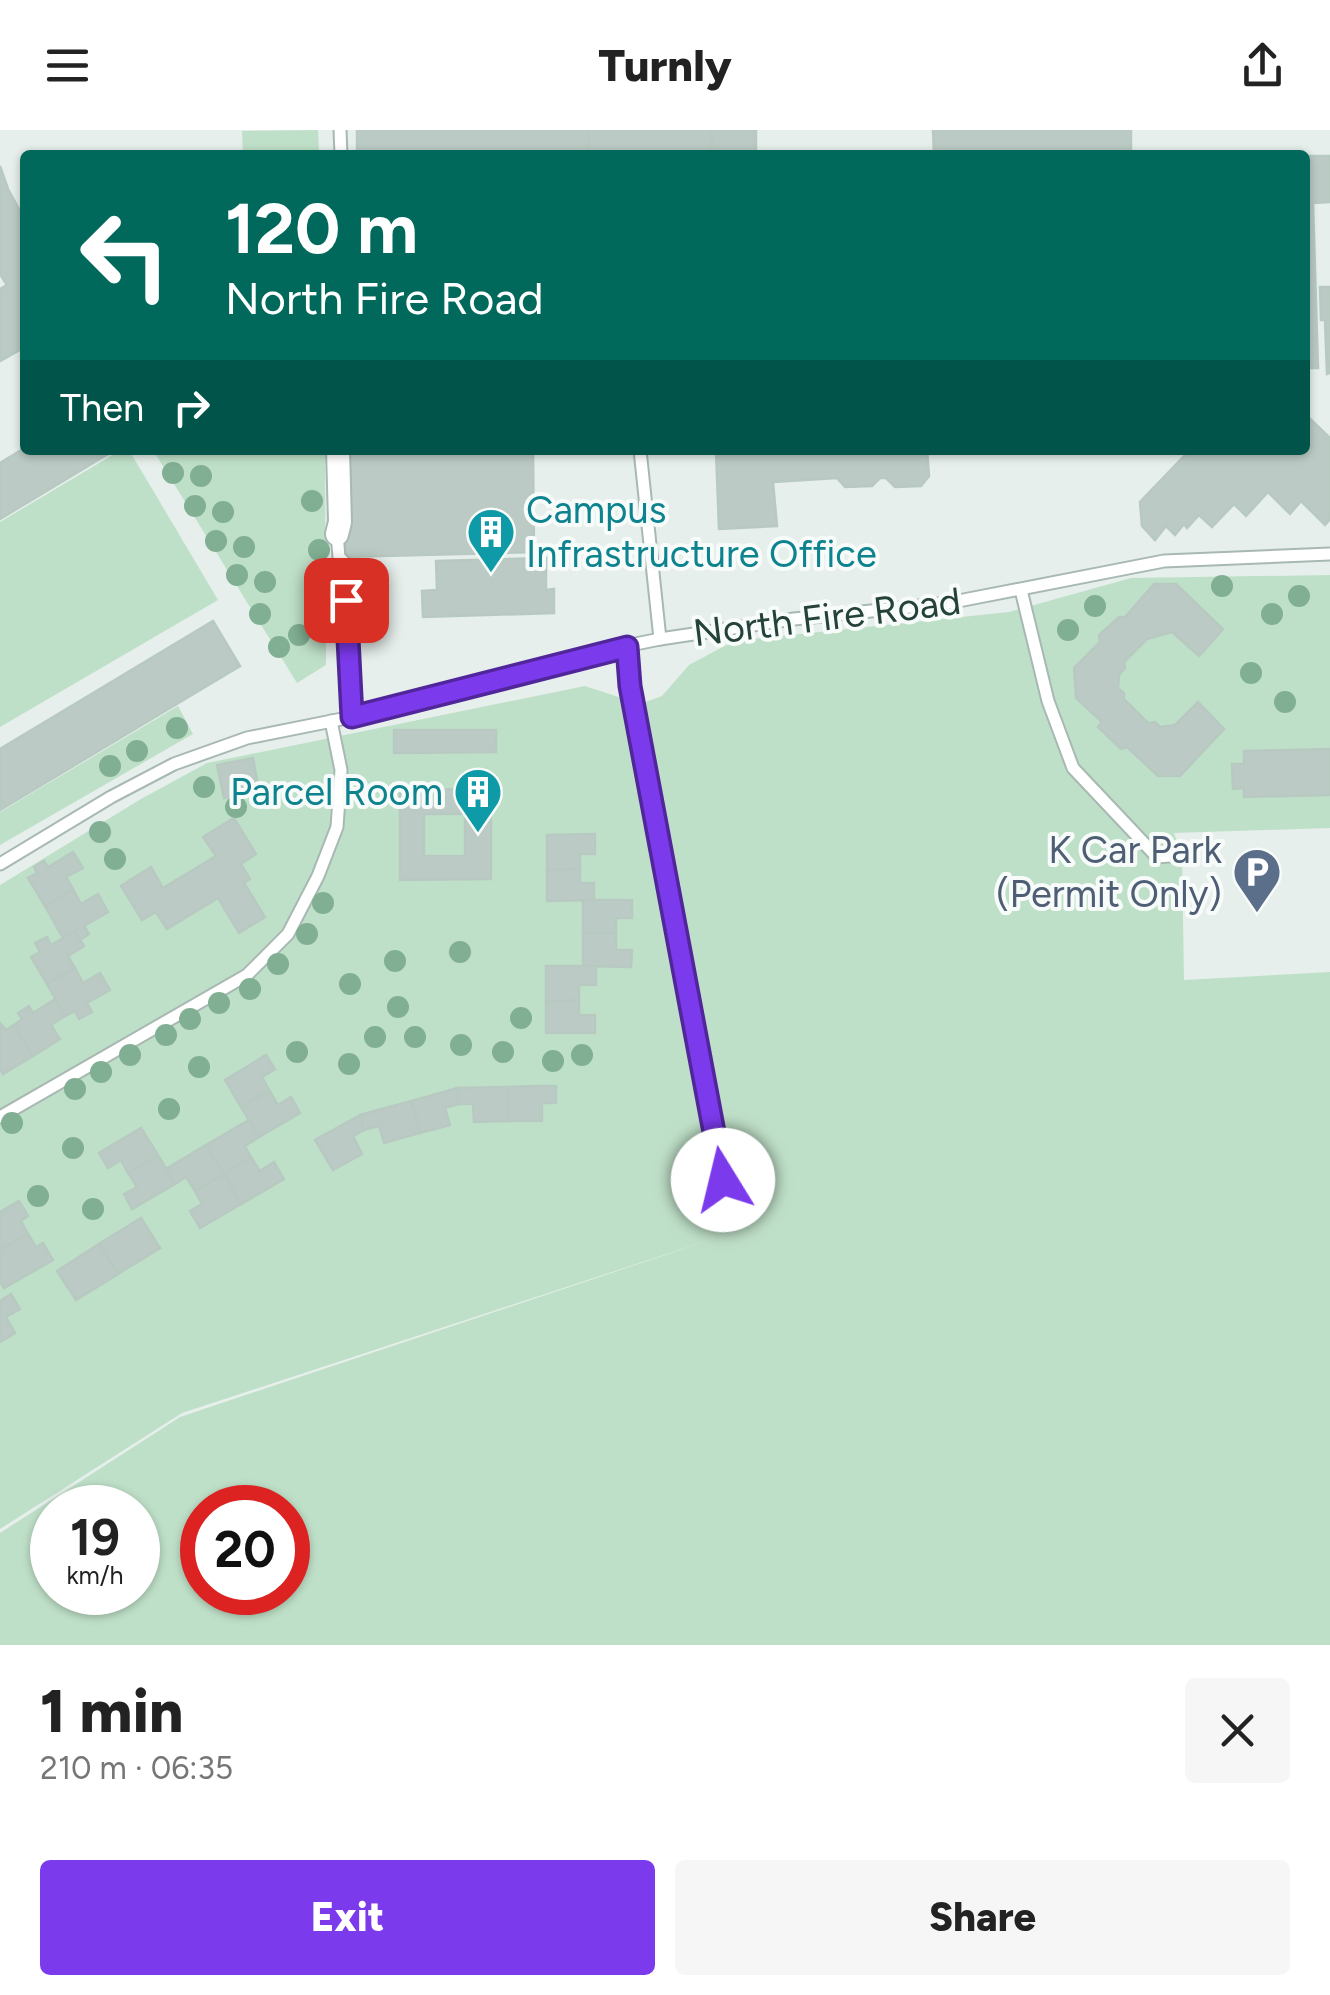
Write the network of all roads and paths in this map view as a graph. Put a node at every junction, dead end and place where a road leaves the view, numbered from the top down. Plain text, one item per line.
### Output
1 (338, 455) edge
2 (641, 455) edge
3 (337, 534) joint
4 (1330, 554) edge
5 (1022, 590) junction
6 (660, 639) junction
7 (627, 647) junction
8 (352, 717) junction
9 (331, 722) junction
10 (236, 729) dead end
11 (247, 738) junction
12 (1182, 855) dead end
13 (0, 864) edge
14 (0, 1117) edge
15 (723, 1180) dead end

1 - 3 street
2 - 6 lane
3 - 8 lane
4 - 5 lane, North Fire Road
5 - 6 lane, North Fire Road
5 - 12 lane
6 - 7 lane, North Fire Road
7 - 8 lane, North Fire Road
7 - 15 lane
8 - 9 lane, North Fire Road
9 - 11 lane, North Fire Road
9 - 14 lane
10 - 11 lane
11 - 13 lane, North Fire Road

